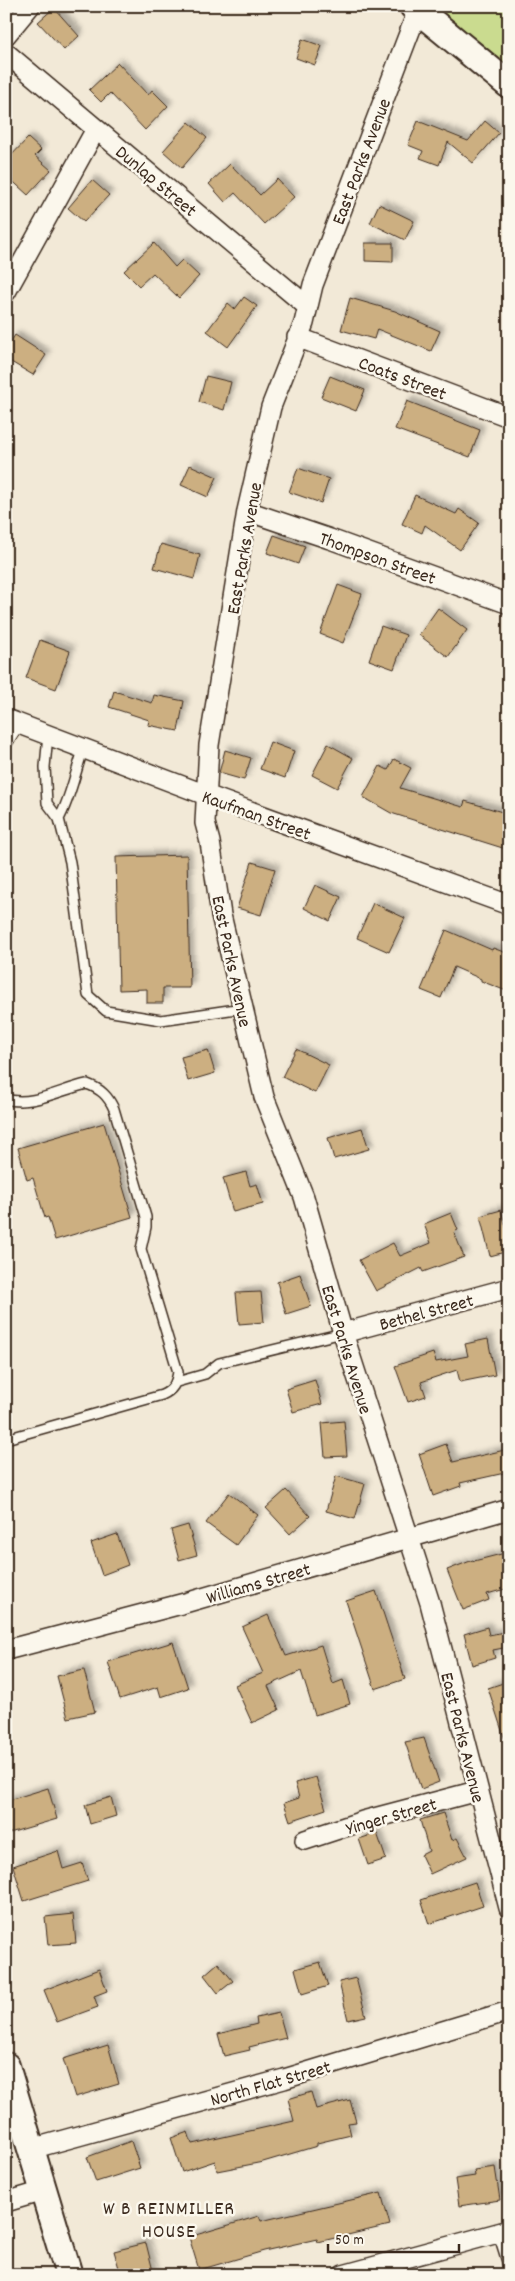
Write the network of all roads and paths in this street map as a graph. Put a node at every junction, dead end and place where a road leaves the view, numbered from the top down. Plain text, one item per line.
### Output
1 (30, 6) edge
2 (415, 8) edge
3 (6, 35) edge
4 (6, 53) edge
5 (509, 85) edge
6 (96, 129) junction
7 (6, 292) edge
8 (308, 307) junction
9 (297, 337) junction
10 (509, 416) edge
11 (247, 511) junction
12 (509, 604) edge
13 (13, 721) edge
14 (48, 735) junction
15 (6, 746) edge
16 (84, 748) junction
17 (206, 795) junction
18 (59, 819) junction
19 (509, 906) edge
20 (243, 1008) junction
21 (6, 1099) edge
22 (509, 1288) edge
23 (343, 1333) junction
24 (176, 1382) junction
25 (6, 1439) edge
26 (509, 1509) edge
27 (409, 1538) junction
28 (6, 1650) edge
29 (477, 1791) junction
30 (304, 1840) dead end
31 (509, 1908) edge
32 (509, 2011) edge
33 (6, 2066) edge
34 (31, 2149) junction
35 (43, 2191) junction
36 (6, 2202) edge
37 (503, 2231) edge
38 (509, 2268) edge
39 (69, 2275) edge
40 (343, 2275) edge

1 - 3 street
2 - 5 main road
2 - 8 street, East Parks Avenue
4 - 6 street, Dunlap Street
6 - 7 street
6 - 8 street, Dunlap Street
8 - 9 street, East Parks Avenue
9 - 10 street, Coats Street
9 - 11 street, East Parks Avenue
11 - 12 street, Thompson Street
11 - 17 street, East Parks Avenue
13 - 14 street, Kaufman Street
13 - 15 lane
14 - 16 street, Kaufman Street
14 - 18 lane
16 - 17 street, Kaufman Street
16 - 18 lane
17 - 19 street, Kaufman Street
17 - 20 street, East Parks Avenue
18 - 20 lane
20 - 23 street, East Parks Avenue
21 - 24 lane
22 - 23 street, Bethel Street
23 - 24 lane
23 - 27 street, East Parks Avenue
24 - 25 lane
26 - 27 street, Williams Street
27 - 28 street, Williams Street
27 - 29 street, East Parks Avenue
29 - 30 street, Yinger Street
29 - 31 street, East Parks Avenue
32 - 34 street, North Flat Street
33 - 34 main road
34 - 35 main road
35 - 36 street
35 - 39 main road
37 - 38 lane
37 - 40 street

